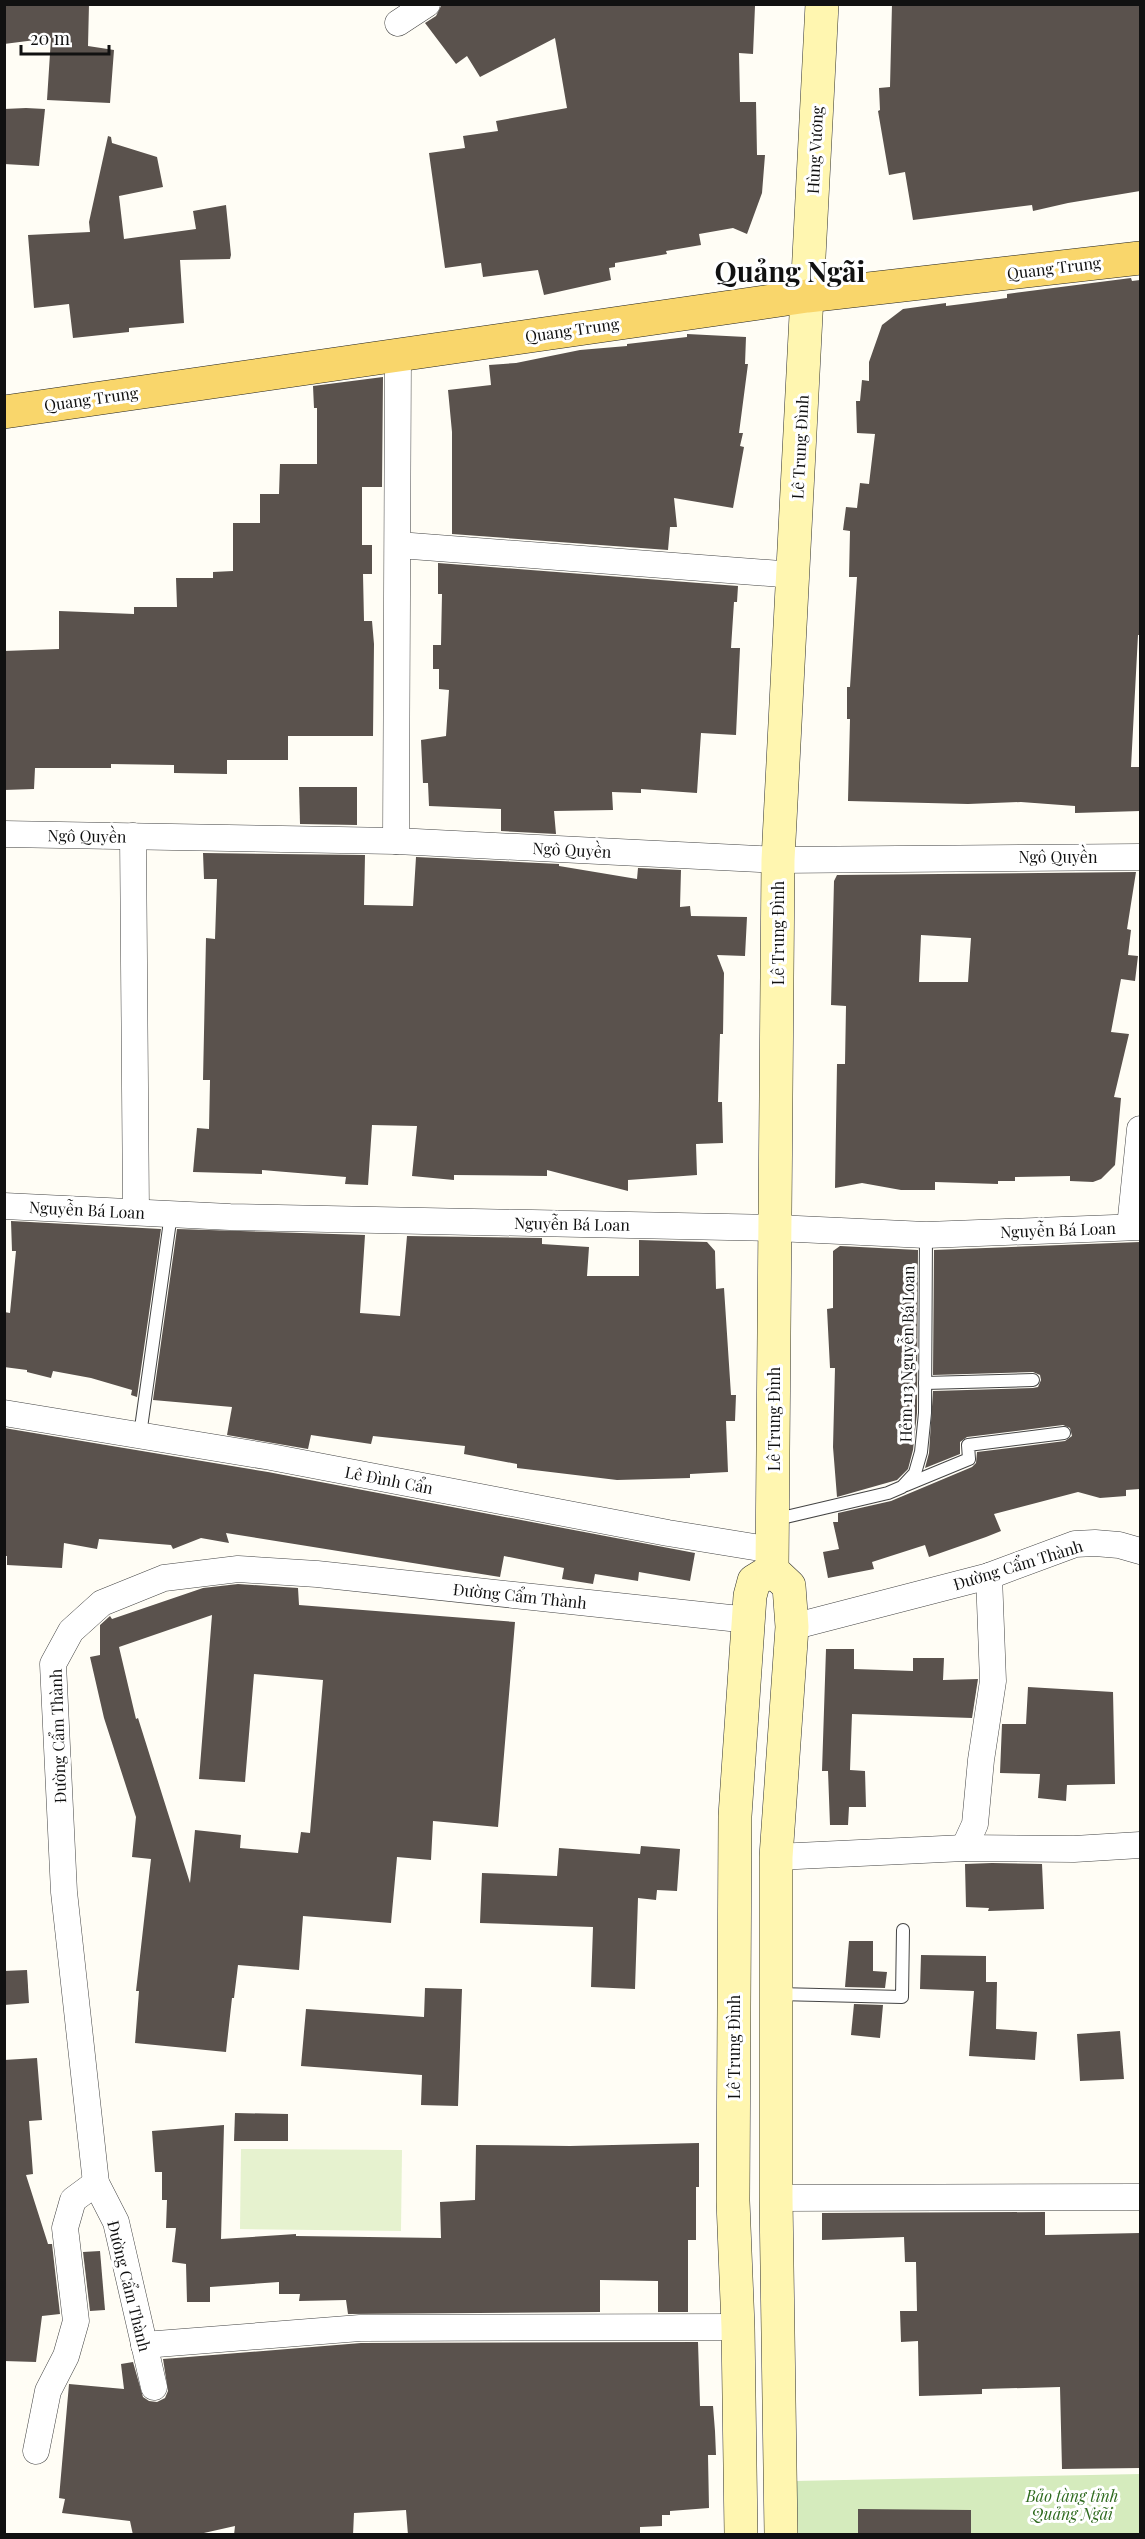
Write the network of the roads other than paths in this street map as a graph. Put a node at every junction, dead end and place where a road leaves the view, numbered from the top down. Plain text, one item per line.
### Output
1 (427, 4) edge
2 (822, 4) edge
3 (398, 23) dead end
4 (1140, 258) edge
5 (807, 296) junction
6 (398, 354) junction
7 (4, 412) edge
8 (398, 545) junction
9 (794, 575) junction
10 (4, 834) edge
11 (132, 836) junction
12 (396, 841) junction
13 (1140, 857) edge
14 (778, 860) junction
15 (1140, 1129) edge
16 (4, 1206) edge
17 (136, 1212) junction
18 (171, 1214) junction
19 (1135, 1227) edge
20 (776, 1228) junction
21 (926, 1235) junction
22 (1033, 1380) dead end
23 (925, 1383) junction
24 (4, 1413) edge
25 (1064, 1433) dead end
26 (140, 1436) junction
27 (902, 1487) junction
28 (772, 1547) junction
29 (1140, 1551) edge
30 (989, 1576) junction
31 (749, 1620) junction
32 (792, 1627) junction
33 (735, 1816) junction
34 (779, 1816) junction
35 (1140, 1845) edge
36 (964, 1848) junction
37 (777, 1857) junction
38 (903, 1930) dead end
39 (777, 1994) junction
40 (96, 2183) junction
41 (1140, 2197) edge
42 (776, 2198) junction
43 (733, 2201) junction
44 (738, 2327) junction
45 (144, 2345) junction
46 (154, 2387) dead end
47 (36, 2451) dead end
48 (741, 2535) edge
49 (781, 2535) edge

1 - 3 street
2 - 5 main road, Hùng Vương
4 - 5 main road, Quang Trung
5 - 6 main road, Quang Trung
5 - 9 main road, Lê Trung Đình
6 - 7 main road, Quang Trung
6 - 8 street
8 - 9 street
8 - 12 street
9 - 14 main road, Lê Trung Đình
10 - 11 street, Ngô Quyền
11 - 12 street, Ngô Quyền
11 - 17 street
12 - 14 street, Ngô Quyền
13 - 14 street, Ngô Quyền
14 - 20 main road, Lê Trung Đình
15 - 19 street
16 - 17 street, Nguyễn Bá Loan
17 - 18 street, Nguyễn Bá Loan
18 - 20 street, Nguyễn Bá Loan
18 - 26 lane
19 - 21 street, Nguyễn Bá Loan
20 - 21 street, Nguyễn Bá Loan
20 - 28 main road, Lê Trung Đình
21 - 23 lane, Hẻm 113 Nguyễn Bá Loan
22 - 23 lane
23 - 27 lane, Hẻm 113 Nguyễn Bá Loan
24 - 26 street, Lê Đình Cẩn
25 - 27 lane
26 - 28 street, Lê Đình Cẩn
27 - 28 lane
28 - 31 main road, Lê Trung Đình
28 - 32 main road
29 - 30 street, Đường Cẩm Thành
30 - 32 street, Đường Cẩm Thành
30 - 36 street
31 - 33 main road, Lê Trung Đình
31 - 40 street, Đường Cẩm Thành
32 - 34 main road
33 - 34 main road
33 - 43 main road, Lê Trung Đình
34 - 37 main road
35 - 36 street
36 - 37 street
37 - 39 main road
38 - 39 lane
39 - 42 main road
40 - 45 street, Đường Cẩm Thành
40 - 47 street
41 - 42 street
42 - 43 main road
42 - 49 main road
43 - 44 main road, Lê Trung Đình
44 - 45 street
44 - 48 main road, Lê Trung Đình
45 - 46 street, Đường Cẩm Thành

